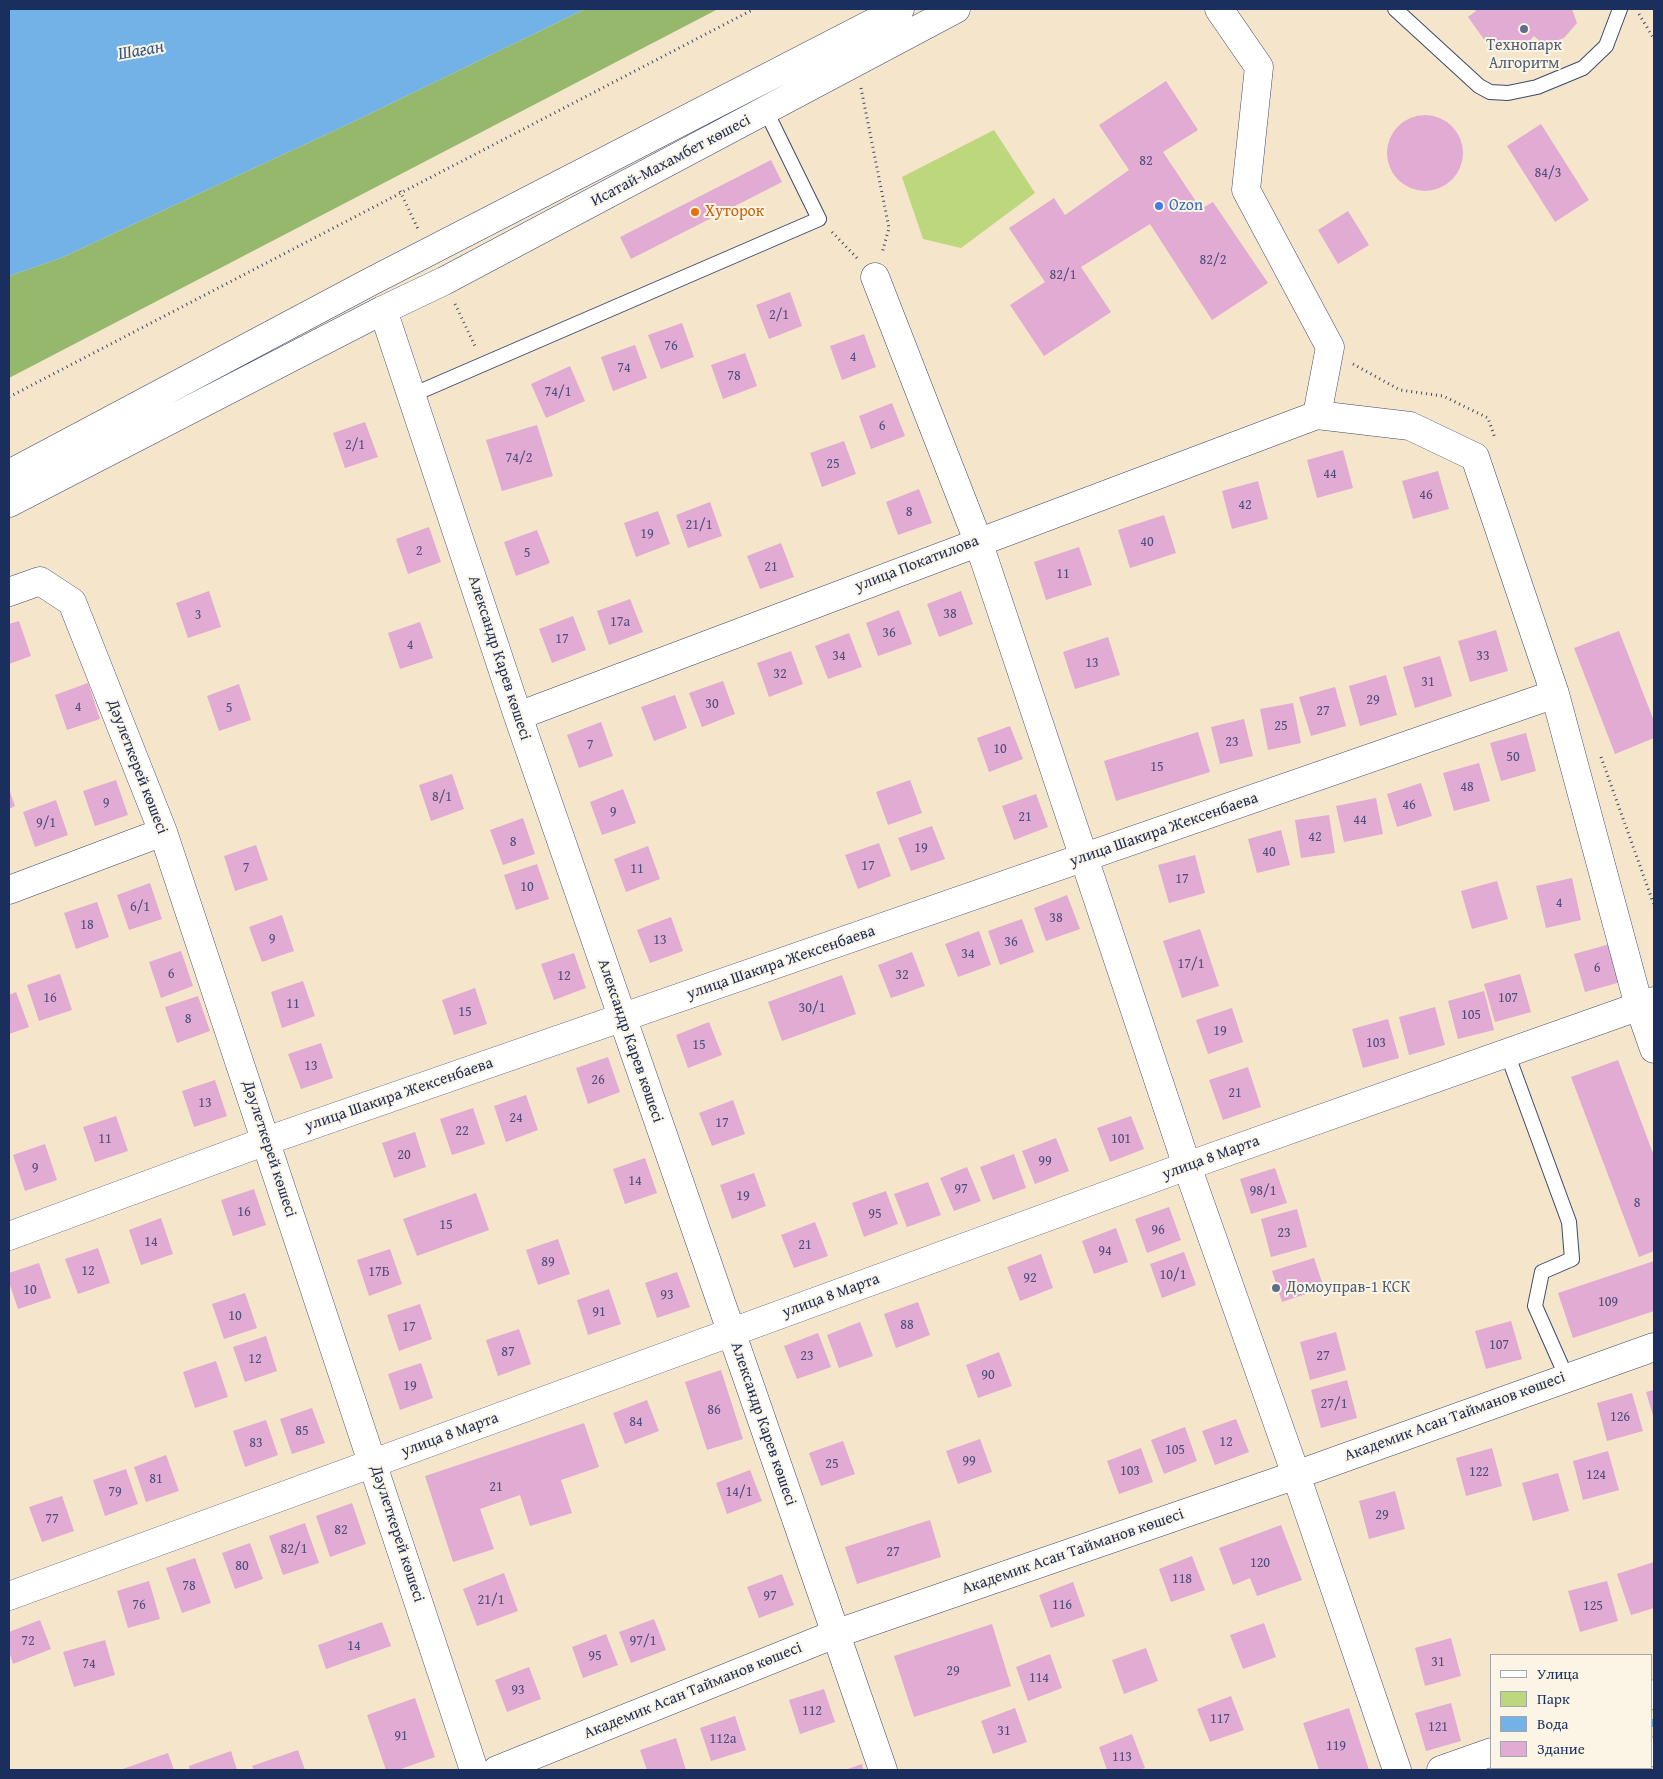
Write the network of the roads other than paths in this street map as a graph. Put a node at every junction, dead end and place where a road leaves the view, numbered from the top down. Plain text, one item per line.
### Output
1 (900, 9) edge
2 (956, 9) edge
3 (1219, 9) edge
4 (1395, 9) edge
5 (1620, 9) edge
6 (766, 110) junction
7 (875, 277) road end
8 (370, 282) junction
9 (384, 310) junction
10 (412, 396) junction
11 (1317, 415) junction
12 (9, 474) edge
13 (9, 503) edge
14 (978, 541) junction
15 (9, 592) edge
16 (1556, 694) junction
17 (518, 716) junction
18 (163, 832) junction
19 (1084, 857) junction
20 (9, 890) edge
21 (1646, 1004) edge
22 (622, 1019) junction
23 (1654, 1049) edge
24 (1507, 1053) junction
25 (266, 1141) junction
26 (1187, 1166) junction
27 (9, 1236) edge
28 (731, 1332) junction
29 (1654, 1347) edge
30 (1566, 1376) junction
31 (373, 1462) junction
32 (1296, 1475) junction
33 (9, 1596) edge
34 (835, 1634) junction
35 (1490, 1753) edge
36 (474, 1770) edge
37 (497, 1770) edge
38 (883, 1770) edge
39 (1396, 1770) edge
40 (1441, 1770) edge

1 - 8 street
2 - 6 street, Исатай-Махамбет көшесі
3 - 11 street
4 - 5 lane
6 - 9 street, Исатай-Махамбет көшесі
6 - 10 lane
7 - 14 street
8 - 9 street, Александр Карев көшесі
8 - 12 street
9 - 10 street, Александр Карев көшесі
9 - 13 street, Исатай-Махамбет көшесі
10 - 17 street, Александр Карев көшесі
11 - 14 street, улица Покатилова
11 - 16 street
14 - 17 street, улица Покатилова
14 - 19 street
15 - 18 street, Дәулеткерей көшесі
16 - 19 street, улица Шакира Жексенбаева
16 - 21 street
17 - 22 street, Александр Карев көшесі
18 - 20 street
18 - 25 street, Дәулеткерей көшесі
19 - 22 street, улица Шакира Жексенбаева
19 - 26 street
21 - 23 street
21 - 24 street, улица 8 Марта
22 - 25 street, улица Шакира Жексенбаева
22 - 28 street, Александр Карев көшесі
24 - 26 street, улица 8 Марта
24 - 30 lane
25 - 27 street, улица Шакира Жексенбаева
25 - 31 street, Дәулеткерей көшесі
26 - 28 street, улица 8 Марта
26 - 32 street
28 - 31 street, улица 8 Марта
28 - 34 street, Александр Карев көшесі
29 - 30 street, Академик Асан Тайманов көшесі
30 - 32 street, Академик Асан Тайманов көшесі
31 - 33 street, улица 8 Марта
31 - 36 street, Дәулеткерей көшесі
32 - 34 street, Академик Асан Тайманов көшесі
32 - 39 street
34 - 37 street, Академик Асан Тайманов көшесі
34 - 38 street, Александр Карев көшесі
35 - 40 street

